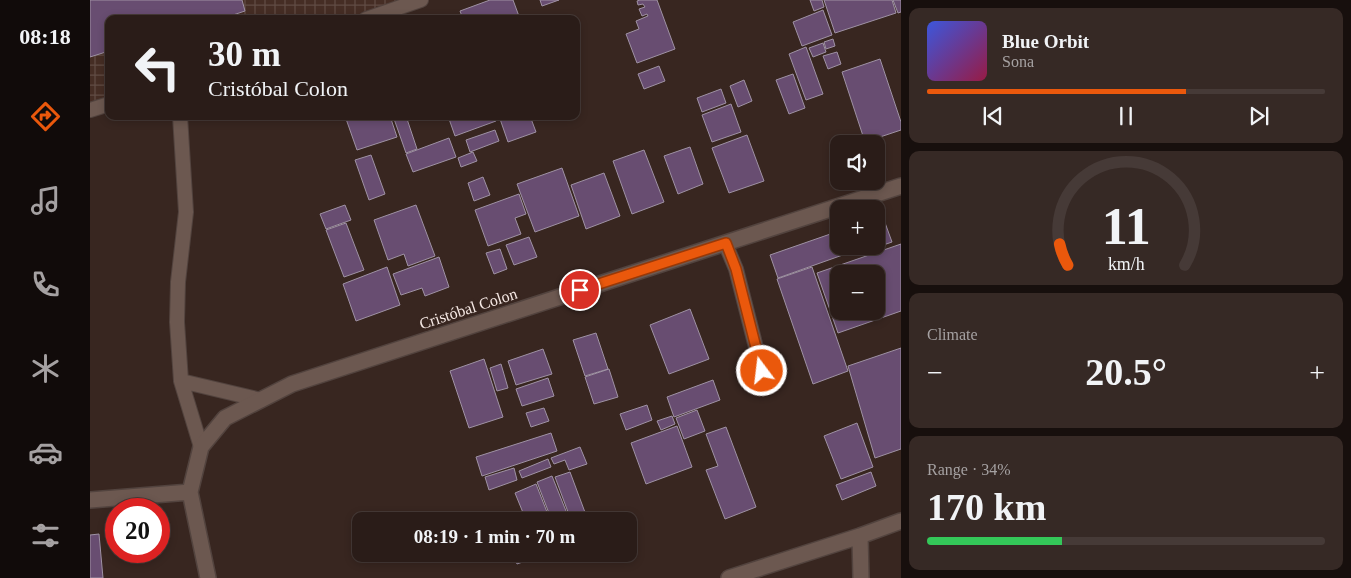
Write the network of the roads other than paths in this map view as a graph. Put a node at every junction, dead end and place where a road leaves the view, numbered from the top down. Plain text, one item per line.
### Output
1 (421, 0) edge
2 (378, 15) edge
3 (105, 105) edge
4 (90, 110) edge
5 (180, 120) edge
6 (901, 186) edge
7 (726, 243) junction
8 (762, 371) dead end
9 (181, 381) junction
10 (261, 400) junction
11 (201, 447) junction
12 (190, 492) junction
13 (90, 500) edge
14 (901, 521) edge
15 (860, 536) junction
16 (208, 578) edge
17 (729, 578) edge
18 (861, 578) edge

1 - 2 lane
3 - 4 lane
5 - 9 lane
6 - 7 street, Cristóbal Colon
7 - 8 lane
7 - 10 street, Cristóbal Colon
9 - 10 lane
9 - 11 lane
10 - 11 street, Cristóbal Colon
11 - 12 street, Cristóbal Colon
12 - 13 street
12 - 16 street
14 - 15 street
15 - 17 street
15 - 18 street

